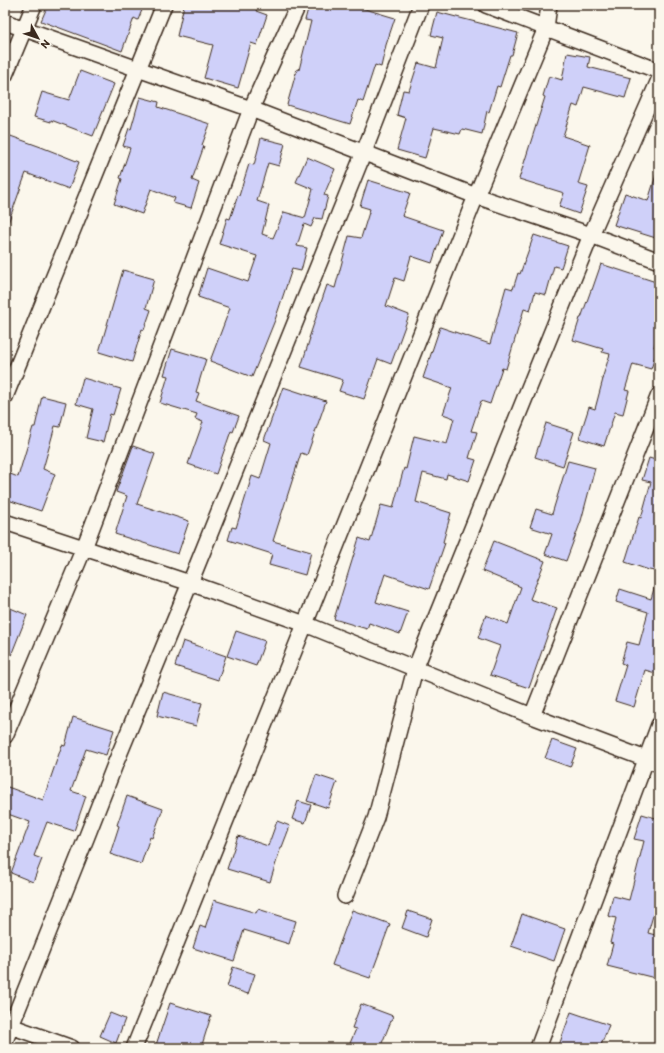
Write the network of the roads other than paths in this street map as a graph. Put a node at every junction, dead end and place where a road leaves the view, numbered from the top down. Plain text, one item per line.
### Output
1 (34, 5) edge
2 (164, 5) edge
3 (298, 5) edge
4 (421, 5) edge
5 (486, 5) edge
6 (549, 5) edge
7 (5, 22) edge
8 (546, 28) junction
9 (24, 29) junction
10 (138, 70) junction
11 (659, 71) edge
12 (5, 75) edge
13 (659, 80) edge
14 (251, 110) junction
15 (364, 152) junction
16 (476, 196) junction
17 (591, 235) junction
18 (659, 261) edge
19 (659, 396) edge
20 (5, 397) edge
21 (5, 522) edge
22 (84, 548) junction
23 (190, 583) junction
24 (305, 624) junction
25 (415, 669) junction
26 (532, 716) junction
27 (659, 725) edge
28 (5, 736) edge
29 (652, 762) edge
30 (345, 896) dead end
31 (8, 1025) edge
32 (5, 1040) edge
33 (72, 1048) edge
34 (134, 1048) edge
35 (538, 1048) edge

1 - 9 street
2 - 10 street
3 - 14 street
4 - 15 street
5 - 8 street
6 - 8 street
7 - 9 street
8 - 11 street
8 - 16 street
9 - 10 street
9 - 12 street
10 - 14 street
10 - 20 street
13 - 17 street
14 - 15 street
14 - 22 street
15 - 16 street
15 - 23 street
16 - 17 street
16 - 24 street
17 - 18 street
17 - 25 street
19 - 26 street
21 - 22 street
22 - 23 street
22 - 28 street
23 - 24 street
23 - 31 street
24 - 25 street
24 - 34 street
25 - 26 street
25 - 30 street
26 - 29 street
27 - 29 street
29 - 35 street
31 - 32 street
31 - 33 street

